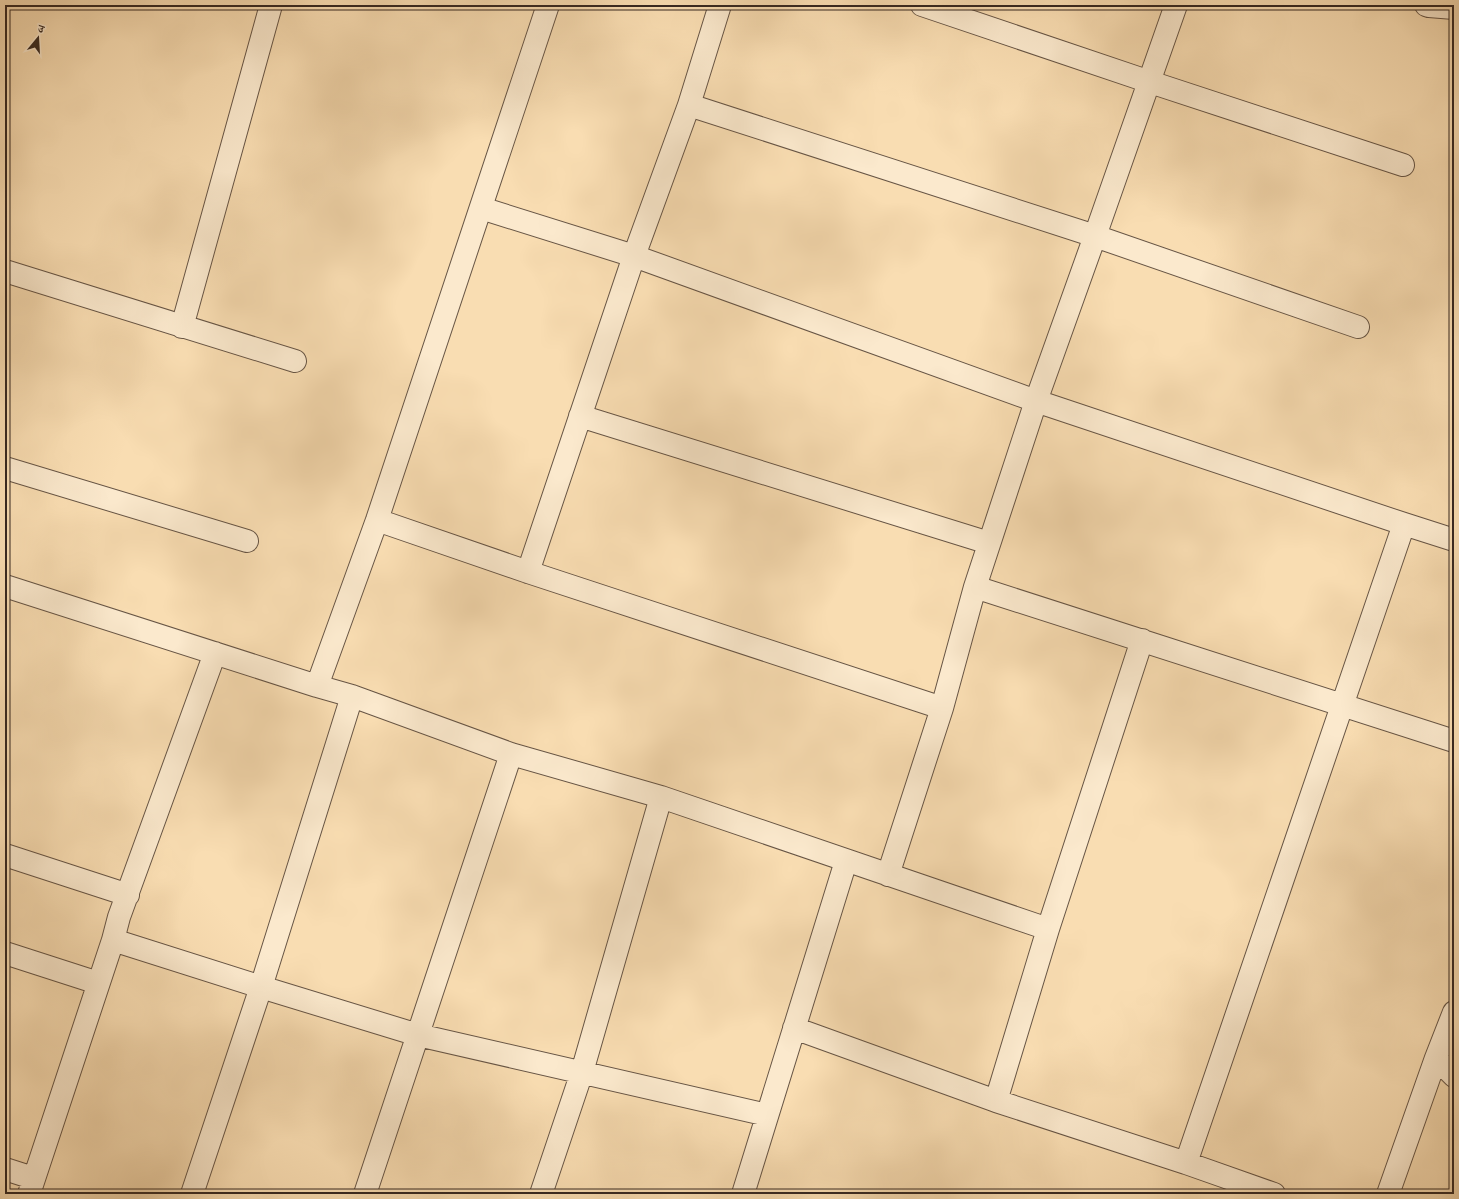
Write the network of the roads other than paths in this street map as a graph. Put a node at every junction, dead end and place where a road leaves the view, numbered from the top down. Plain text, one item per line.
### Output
1 (271, 5) edge
2 (548, 5) edge
3 (720, 5) edge
4 (922, 5) edge
5 (1176, 5) edge
6 (1426, 5) edge
7 (1454, 8) edge
8 (1150, 82) junction
9 (689, 104) junction
10 (1403, 165) dead end
11 (481, 208) junction
12 (1095, 236) junction
13 (634, 256) junction
14 (5, 271) edge
15 (182, 327) junction
16 (1358, 327) dead end
17 (295, 361) dead end
18 (1036, 401) junction
19 (580, 416) junction
20 (5, 468) edge
21 (377, 520) junction
22 (1404, 524) junction
23 (1454, 540) edge
24 (247, 541) dead end
25 (989, 543) junction
26 (528, 572) junction
27 (5, 586) edge
28 (975, 587) junction
29 (1142, 640) junction
30 (215, 653) junction
31 (317, 686) junction
32 (352, 696) junction
33 (1342, 705) junction
34 (942, 708) junction
35 (1454, 741) edge
36 (511, 754) junction
37 (661, 797) junction
38 (5, 855) edge
39 (846, 861) junction
40 (888, 875) junction
41 (128, 895) junction
42 (1048, 929) junction
43 (113, 940) junction
44 (5, 952) edge
45 (98, 982) junction
46 (261, 988) junction
47 (1454, 1012) edge
48 (794, 1028) junction
49 (418, 1036) junction
50 (1436, 1058) junction
51 (582, 1072) junction
52 (1454, 1076) edge
53 (996, 1100) junction
54 (767, 1115) junction
55 (1186, 1163) junction
56 (5, 1169) edge
57 (31, 1186) edge
58 (192, 1194) edge
59 (365, 1194) edge
60 (541, 1194) edge
61 (742, 1194) edge
62 (1274, 1194) edge
63 (1388, 1194) edge

1 - 15 street
2 - 11 street
3 - 9 street
4 - 8 street
5 - 8 street
6 - 7 street
8 - 10 street
8 - 12 street
9 - 12 street
9 - 13 street
11 - 13 street
11 - 21 street
12 - 16 street
12 - 18 street
13 - 18 street
13 - 19 street
14 - 15 street
15 - 17 street
18 - 22 street
18 - 25 street
19 - 25 street
19 - 26 street
20 - 24 street
21 - 26 street
21 - 31 street
22 - 23 street
22 - 33 street
25 - 28 street
26 - 34 street
27 - 30 street
28 - 29 street
28 - 34 street
29 - 33 street
29 - 42 street
30 - 31 street
30 - 41 street
31 - 32 street
32 - 36 street
32 - 46 street
33 - 35 street
33 - 55 street
34 - 40 street
36 - 37 street
36 - 49 street
37 - 39 street
37 - 51 street
38 - 41 street
39 - 40 street
39 - 48 street
40 - 42 street
41 - 43 street
42 - 53 street
43 - 45 street
43 - 46 street
44 - 45 street
45 - 57 street
46 - 49 street
46 - 58 street
47 - 50 street
48 - 53 street
48 - 54 street
49 - 51 street
49 - 59 street
50 - 52 street
50 - 63 street
51 - 54 street
51 - 60 street
53 - 55 street
54 - 61 street
55 - 62 street
56 - 57 street

